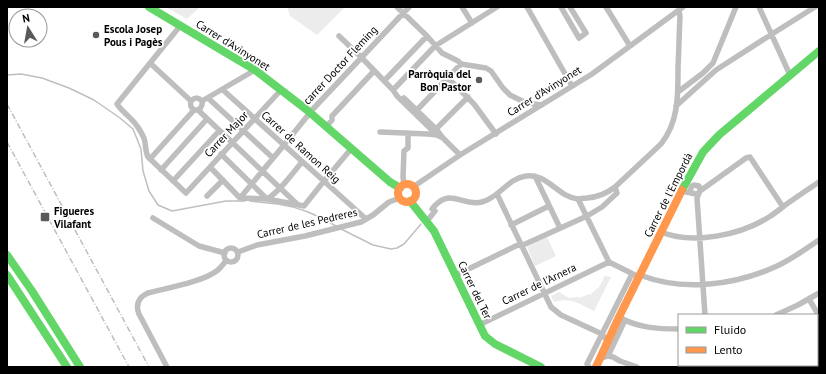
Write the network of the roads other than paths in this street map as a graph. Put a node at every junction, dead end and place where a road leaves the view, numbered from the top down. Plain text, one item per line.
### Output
1 (149, 7) edge
2 (397, 7) edge
3 (409, 7) edge
4 (462, 7) edge
5 (497, 7) edge
6 (526, 7) edge
7 (561, 7) edge
8 (570, 7) edge
9 (606, 7) edge
10 (736, 7) edge
11 (759, 7) edge
12 (815, 7) edge
13 (681, 8) edge
14 (403, 12) junction
15 (472, 23) junction
16 (180, 26) junction
17 (772, 34) junction
18 (339, 36) dead end
19 (427, 36) junction
20 (435, 46) junction
21 (630, 46) junction
22 (819, 51) edge
23 (361, 57) junction
24 (150, 63) junction
25 (462, 64) junction
26 (255, 70) junction
27 (374, 71) junction
28 (790, 74) junction
29 (448, 78) junction
30 (384, 81) junction
31 (572, 86) junction
32 (223, 90) junction
33 (281, 90) junction
34 (393, 90) junction
35 (678, 92) junction
36 (468, 97) junction
37 (208, 98) junction
38 (191, 101) junction
39 (202, 101) junction
40 (543, 105) junction
41 (676, 106) junction
42 (196, 110) junction
43 (417, 110) junction
44 (309, 113) junction
45 (254, 118) junction
46 (207, 119) junction
47 (326, 127) junction
48 (243, 130) junction
49 (219, 131) junction
50 (380, 132) dead end
51 (437, 132) junction
52 (408, 133) junction
53 (496, 134) junction
54 (232, 143) junction
55 (284, 146) junction
56 (351, 149) junction
57 (221, 154) junction
58 (460, 155) junction
59 (274, 158) junction
60 (150, 159) junction
61 (302, 162) junction
62 (210, 167) junction
63 (161, 170) junction
64 (262, 171) junction
65 (536, 176) junction
66 (687, 179) junction
67 (173, 180) junction
68 (223, 180) junction
69 (324, 181) junction
70 (251, 184) junction
71 (818, 184) edge
72 (402, 186) junction
73 (413, 187) junction
74 (615, 187) junction
75 (281, 188) junction
76 (682, 190) junction
77 (697, 191) junction
78 (497, 194) junction
79 (207, 196) dead end
80 (240, 198) junction
81 (400, 198) junction
82 (578, 199) junction
83 (267, 200) junction
84 (410, 201) junction
85 (298, 205) junction
86 (549, 206) junction
87 (784, 207) junction
88 (587, 216) junction
89 (153, 218) dead end
90 (366, 219) junction
91 (427, 221) junction
92 (512, 225) junction
93 (560, 228) junction
94 (661, 232) junction
95 (700, 238) junction
96 (819, 240) edge
97 (521, 245) junction
98 (238, 252) junction
99 (225, 253) junction
100 (7, 255) edge
101 (226, 260) junction
102 (609, 262) junction
103 (7, 275) edge
104 (456, 275) junction
105 (637, 275) junction
106 (703, 284) junction
107 (544, 293) junction
108 (819, 293) edge
109 (809, 299) junction
110 (705, 314) edge
111 (778, 314) edge
112 (818, 314) edge
113 (622, 319) junction
114 (479, 325) junction
115 (678, 329) edge
116 (602, 334) junction
117 (607, 341) junction
118 (608, 356) junction
119 (595, 365) edge
120 (67, 367) edge
121 (80, 367) edge
122 (167, 367) edge
123 (541, 367) edge
124 (637, 367) edge

1 - 16 main road, Carrer d'Avinyonet
2 - 14 street
3 - 14 street, carrer Doctor Fleming
4 - 15 street
5 - 15 street
6 - 31 street
7 - 8 street
9 - 21 street
10 - 35 street
11 - 17 street
12 - 17 street
13 - 21 street, Carrer d'Avinyonet
13 - 35 street
14 - 19 street
14 - 23 street, carrer Doctor Fleming
15 - 20 street
16 - 24 street
16 - 26 main road, Carrer d'Avinyonet
17 - 28 street
17 - 41 street
18 - 23 street
19 - 20 street
19 - 30 street
20 - 25 street
20 - 34 street
21 - 31 street, Carrer d'Avinyonet
22 - 28 main road, Carrer de l'Empordà
23 - 27 street
23 - 44 street, carrer Doctor Fleming
24 - 38 street
24 - 60 street
25 - 29 street
25 - 40 street
26 - 32 street
26 - 33 main road, Carrer d'Avinyonet
27 - 30 street
27 - 47 street
28 - 66 main road, Carrer de l'Empordà
29 - 36 street
29 - 43 street
30 - 34 street
31 - 40 street, Carrer d'Avinyonet
32 - 37 street
32 - 45 street, Carrer de Ramon Reig
33 - 44 main road, Carrer d'Avinyonet
33 - 45 street, Carrer Major
34 - 43 street
34 - 51 street
35 - 41 street
36 - 51 street
36 - 53 street
37 - 39 street
37 - 48 street
38 - 39 street
38 - 42 street
39 - 42 street
40 - 53 street, Carrer d'Avinyonet
41 - 74 street
42 - 46 street
42 - 60 street
43 - 51 street
44 - 47 main road, Carrer d'Avinyonet
44 - 55 street, carrer Doctor Fleming
45 - 48 street, Carrer Major
45 - 55 street, Carrer de Ramon Reig
46 - 49 street
46 - 63 street
47 - 56 main road, Carrer d'Avinyonet
48 - 54 street, Carrer Major
48 - 59 street
49 - 54 street
49 - 67 street
50 - 52 street
51 - 52 street
51 - 58 street
52 - 72 street
53 - 58 street, Carrer d'Avinyonet
54 - 57 street, Carrer Major
54 - 64 street
55 - 59 street, carrer Doctor Fleming
55 - 61 street, Carrer de Ramon Reig
56 - 69 street
56 - 72 main road, Carrer d'Avinyonet
57 - 62 street, Carrer Major
57 - 70 street
58 - 73 street, Carrer d'Avinyonet
59 - 64 street, carrer Doctor Fleming
60 - 63 street
61 - 69 street, Carrer de Ramon Reig
61 - 75 street
62 - 67 street, Carrer Major
62 - 68 street
63 - 67 street
64 - 70 street, carrer Doctor Fleming
64 - 75 street
65 - 78 street
65 - 82 street
65 - 86 street
66 - 76 main road, Carrer de l'Empordà
66 - 77 street
68 - 79 street
68 - 80 street
69 - 85 street
69 - 90 street, Carrer de Ramon Reig
70 - 80 street, carrer Doctor Fleming
70 - 83 street
71 - 87 street
72 - 73 main road
72 - 81 main road
73 - 84 main road
74 - 82 street
74 - 88 street
75 - 83 street
75 - 85 street
76 - 77 street
76 - 94 main road, Carrer de l'Empordà
77 - 87 street
77 - 95 street
78 - 91 street
78 - 92 street
80 - 83 street
81 - 84 main road
81 - 90 street, Carrer de les Pedreres
82 - 88 street
83 - 85 street
84 - 91 main road, Carrer del Ter
86 - 92 street
86 - 93 street
87 - 95 street
88 - 93 street
88 - 102 street
89 - 99 street
90 - 98 street, Carrer de les Pedreres
91 - 104 main road, Carrer del Ter
92 - 97 street
93 - 97 street
94 - 95 street
94 - 105 main road, Carrer de l'Empordà
95 - 106 street
96 - 106 street
97 - 104 street
97 - 107 street
98 - 99 street
98 - 101 street
99 - 101 street
100 - 121 main road
101 - 122 street
102 - 105 street
102 - 107 street, Carrer de l'Arnera
103 - 120 main road
104 - 114 main road, Carrer del Ter
105 - 106 street
105 - 113 main road, Carrer de l'Empordà
105 - 116 street, Carrer de l'Empordà
106 - 110 street
107 - 114 street, Carrer de l'Arnera
107 - 116 street
108 - 109 street
109 - 111 street
109 - 112 street
113 - 115 street
113 - 117 main road, Carrer de l'Empordà
113 - 118 street, Carrer de l'Empordà
114 - 123 main road, Carrer del Ter
116 - 117 street
116 - 119 street, Carrer de l'Empordà
117 - 119 main road, Carrer de l'Empordà
118 - 119 street
118 - 124 street

